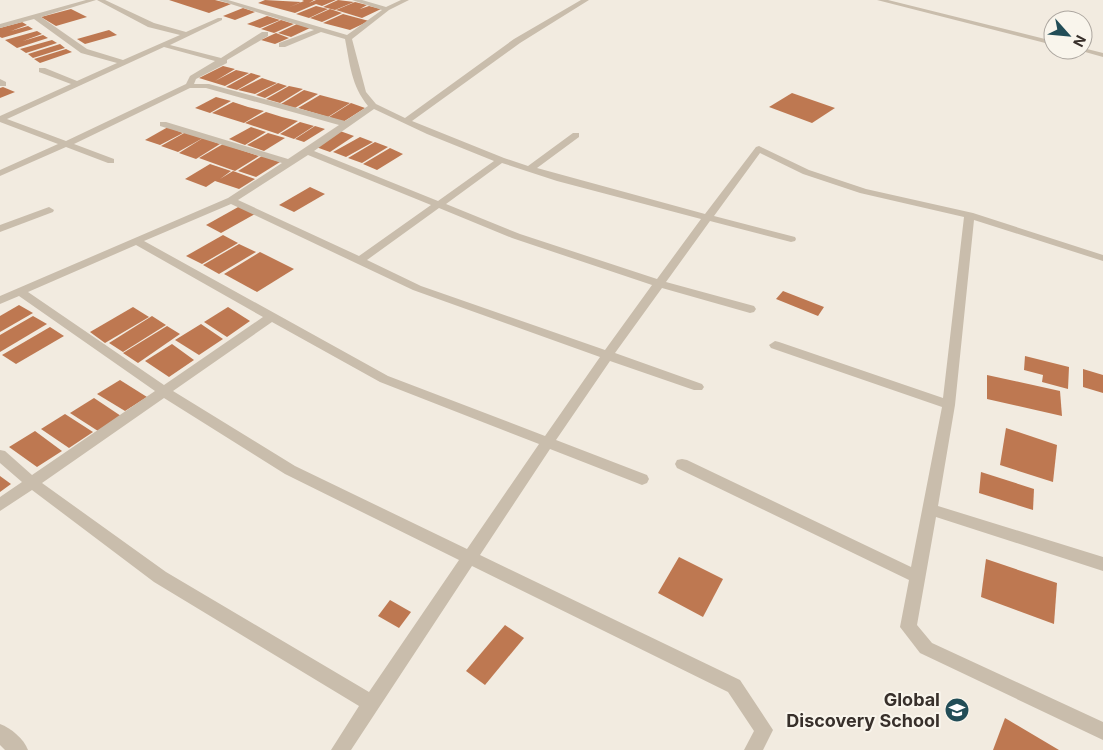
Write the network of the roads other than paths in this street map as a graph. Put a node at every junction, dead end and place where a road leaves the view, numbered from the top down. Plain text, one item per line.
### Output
1 (93, 0) edge
2 (100, 0) edge
3 (221, 0) edge
4 (355, 0) edge
5 (406, 0) edge
6 (586, 0) edge
7 (880, 0) edge
8 (903, 0) edge
9 (387, 9) junction
10 (35, 16) junction
11 (220, 19) dead end
12 (986, 24) junction
13 (0, 26) edge
14 (320, 30) junction
15 (186, 34) junction
16 (265, 34) dead end
17 (1043, 36) edge
18 (348, 38) junction
19 (1043, 40) edge
20 (163, 45) junction
21 (282, 45) dead end
22 (224, 61) junction
23 (124, 63) junction
24 (42, 70) dead end
25 (78, 84) junction
26 (189, 86) junction
27 (373, 106) junction
28 (406, 121) junction
29 (163, 124) dead end
30 (345, 124) junction
31 (576, 135) dead end
32 (66, 144) junction
33 (307, 151) junction
34 (502, 160) junction
35 (111, 161) dead end
36 (290, 163) junction
37 (530, 169) junction
38 (0, 173) edge
39 (231, 200) junction
40 (438, 205) junction
41 (49, 210) dead end
42 (969, 215) junction
43 (707, 216) junction
44 (0, 229) edge
45 (791, 239) dead end
46 (136, 241) junction
47 (1103, 258) edge
48 (359, 261) junction
49 (658, 283) junction
50 (20, 292) junction
51 (0, 300) edge
52 (750, 309) dead end
53 (271, 317) junction
54 (775, 345) dead end
55 (607, 355) junction
56 (698, 387) dead end
57 (166, 392) junction
58 (949, 405) junction
59 (549, 442) junction
60 (0, 455) edge
61 (682, 464) dead end
62 (642, 479) dead end
63 (32, 483) junction
64 (0, 505) edge
65 (930, 509) junction
66 (470, 556) junction
67 (1103, 564) edge
68 (917, 577) junction
69 (372, 703) junction
70 (1103, 731) edge
71 (0, 733) edge
72 (19, 750) edge
73 (340, 750) edge
74 (753, 750) edge

1 - 10 street
2 - 15 street
3 - 14 street
4 - 9 street
5 - 9 street
6 - 28 street
7 - 12 street
8 - 12 street
9 - 18 street
10 - 13 street
10 - 23 street
11 - 15 street
12 - 17 street
12 - 19 street
14 - 18 street
14 - 21 street
15 - 20 street
16 - 22 street
18 - 27 street
20 - 22 street
20 - 23 street
22 - 26 street
23 - 25 street
24 - 25 street
25 - 32 street
26 - 30 street
26 - 32 street
27 - 28 street
27 - 30 street
28 - 34 street
29 - 36 street
30 - 33 street
31 - 37 street
32 - 35 street
32 - 38 street
33 - 36 street
33 - 40 street
34 - 37 street
34 - 40 street
36 - 39 street
37 - 43 street
39 - 46 street
39 - 48 street
40 - 48 street
40 - 49 street
41 - 44 street
42 - 43 street
42 - 47 street
42 - 58 street
43 - 45 street
43 - 49 street
46 - 50 street
46 - 53 street
48 - 55 street
49 - 52 street
49 - 55 street
50 - 51 street
50 - 57 street
53 - 57 street
53 - 59 street
54 - 58 street
55 - 56 street
55 - 59 street
57 - 63 street
57 - 66 street
58 - 65 street
59 - 62 street
59 - 66 street
60 - 63 street
61 - 68 street
63 - 64 street
63 - 69 street
65 - 67 street
65 - 68 street
66 - 69 street
66 - 74 street
68 - 70 street
69 - 73 street
71 - 72 street

